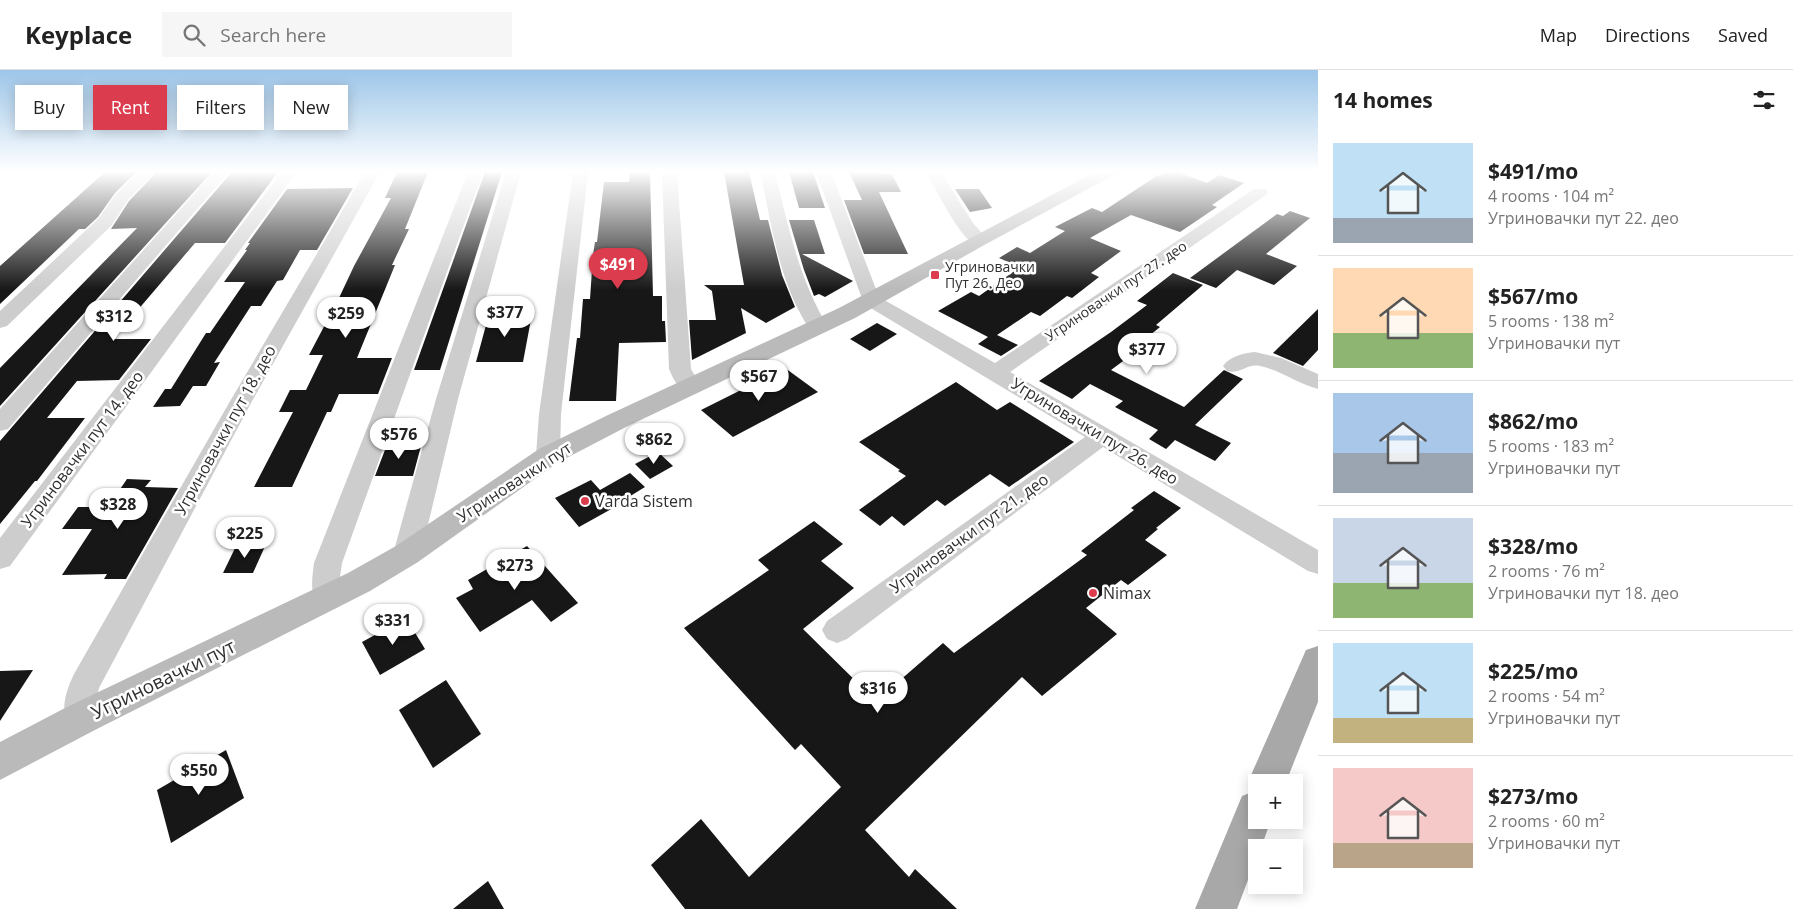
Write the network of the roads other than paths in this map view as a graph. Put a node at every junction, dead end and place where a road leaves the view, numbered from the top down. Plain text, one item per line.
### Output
1 (112, 211) edge
2 (187, 211) edge
3 (261, 211) edge
4 (350, 211) edge
5 (461, 211) edge
6 (502, 211) edge
7 (576, 211) edge
8 (671, 211) edge
9 (777, 211) edge
10 (838, 211) edge
11 (957, 211) edge
12 (1034, 211) edge
13 (1232, 211) edge
14 (979, 240) junction
15 (871, 300) junction
16 (0, 322) edge
17 (818, 327) junction
18 (1234, 366) dead end
19 (995, 373) junction
20 (1318, 382) edge
21 (690, 386) junction
22 (0, 423) edge
23 (1102, 436) junction
24 (548, 456) junction
25 (407, 554) junction
26 (0, 558) edge
27 (1318, 564) edge
28 (327, 599) junction
29 (837, 630) dead end
30 (1318, 661) edge
31 (80, 719) junction
32 (0, 762) edge
33 (1270, 774) edge
34 (1248, 829) edge
35 (1216, 909) edge

1 - 16 street
2 - 22 street
3 - 26 street, Угриновачки пут 14. део
4 - 31 street, Угриновачки пут 18. део
5 - 28 street
6 - 25 street
7 - 24 street
8 - 21 street
9 - 17 street
10 - 15 street
11 - 14 street
12 - 14 street, Угриновачки пут
13 - 19 street, Угриновачки пут 27. део
14 - 15 street, Угриновачки пут
15 - 17 street, Угриновачки пут
15 - 19 street, Угриновачки пут 26. део
17 - 21 street, Угриновачки пут
18 - 20 street
19 - 23 street, Угриновачки пут 26. део
21 - 24 street, Угриновачки пут
23 - 27 street, Угриновачки пут 26. део
23 - 29 street, Угриновачки пут 21. део
24 - 25 street, Угриновачки пут
25 - 28 street, Угриновачки пут
28 - 31 street, Угриновачки пут
30 - 33 main road
31 - 32 street, Угриновачки пут
34 - 35 main road

